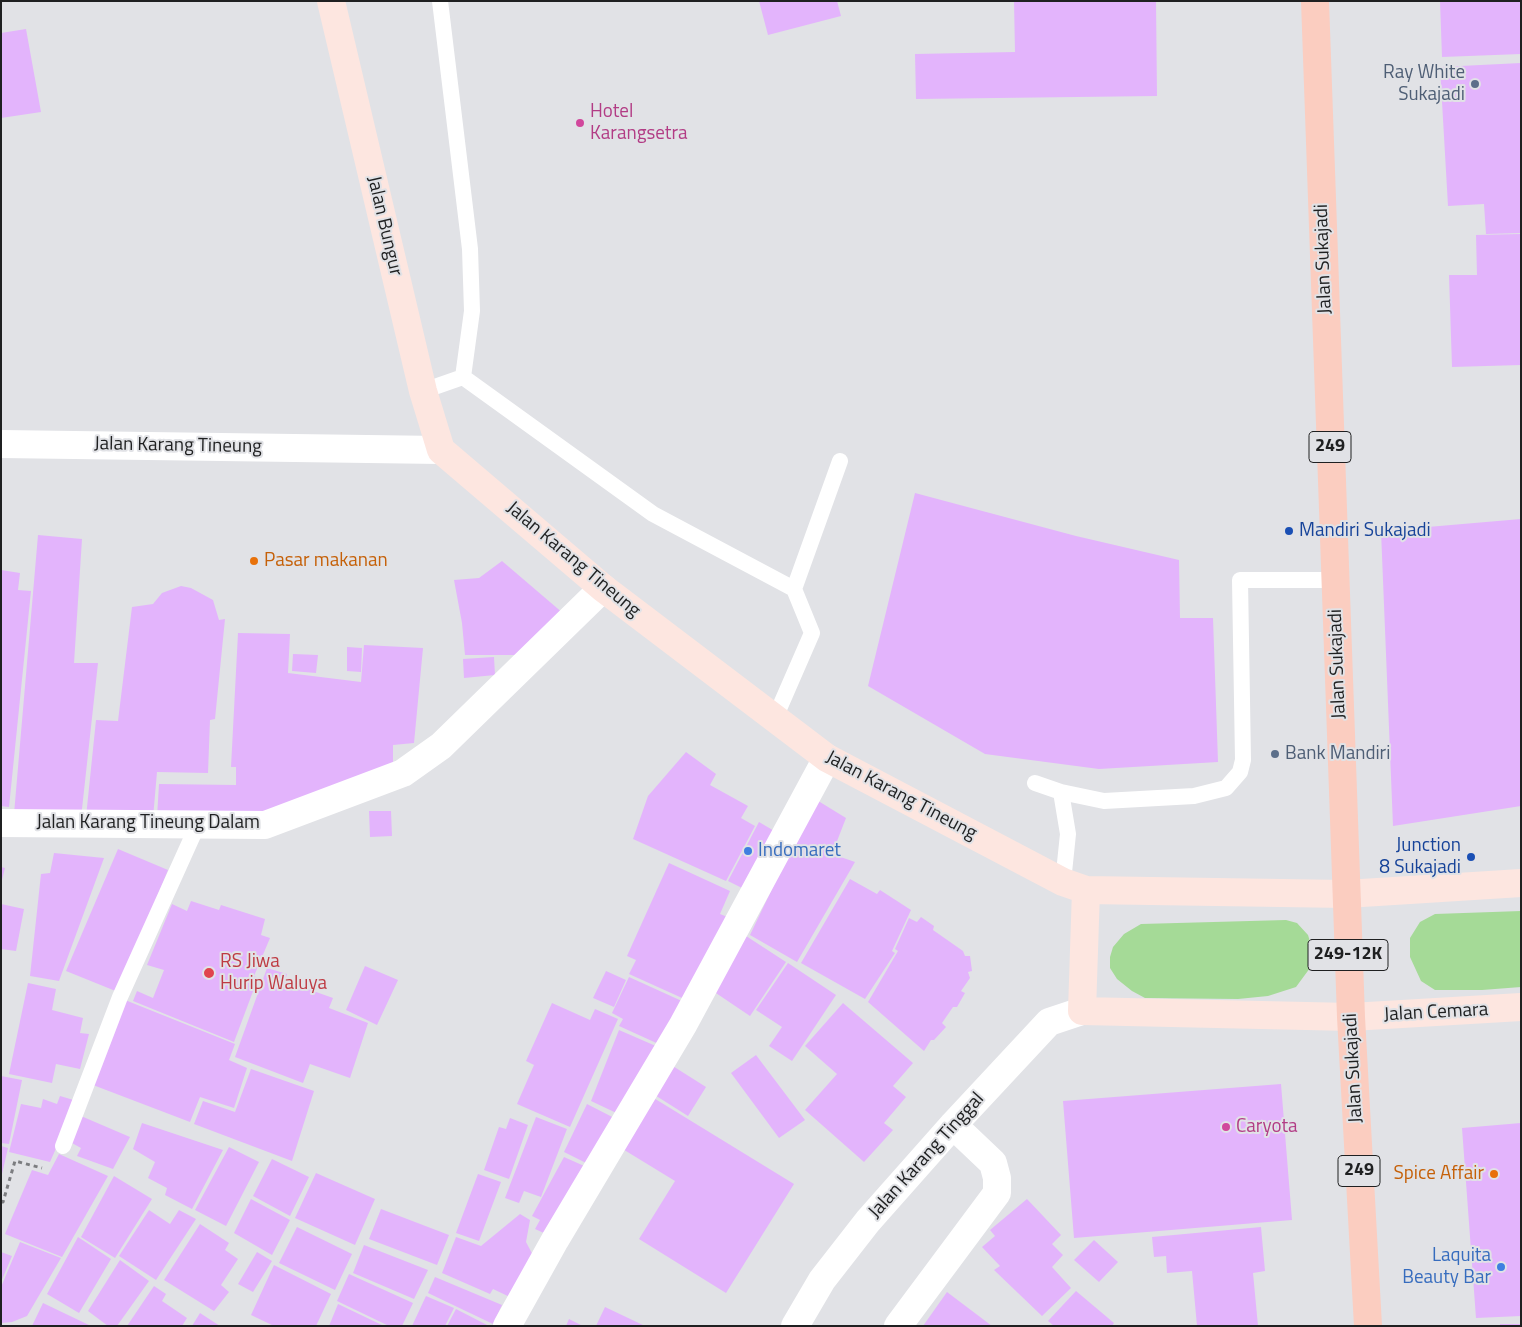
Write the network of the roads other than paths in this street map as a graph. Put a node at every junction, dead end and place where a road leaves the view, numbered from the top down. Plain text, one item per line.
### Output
1 (331, 1) edge
2 (440, 1) edge
3 (1315, 1) edge
4 (463, 377) junction
5 (423, 391) junction
6 (1, 444) edge
7 (441, 450) junction
8 (840, 461) dead end
9 (1335, 580) junction
10 (603, 588) junction
11 (794, 589) junction
12 (775, 718) junction
13 (827, 758) junction
14 (1036, 783) dead end
15 (1061, 792) junction
16 (1, 823) edge
17 (198, 824) junction
18 (1521, 883) edge
19 (1074, 886) junction
20 (1346, 894) junction
21 (1521, 1007) edge
22 (1082, 1011) junction
23 (1350, 1017) junction
24 (953, 1125) junction
25 (63, 1146) road end
26 (507, 1326) edge
27 (795, 1326) edge
28 (898, 1326) edge
29 (1368, 1326) edge

1 - 5 street, Jalan Bungur
2 - 4 lane
3 - 9 main road, Jalan Sukajadi / 249
4 - 5 lane
4 - 11 lane
5 - 7 street, Jalan Bungur
6 - 7 street, Jalan Karang Tineung
7 - 10 street, Jalan Karang Tineung
8 - 11 lane
9 - 15 lane
9 - 20 main road, Jalan Sukajadi / 249
10 - 12 street, Jalan Karang Tineung
10 - 17 street, Jalan Karang Tineung Dalam
11 - 12 lane
12 - 13 street, Jalan Karang Tineung
13 - 19 street, Jalan Karang Tineung
13 - 26 street
14 - 15 lane
15 - 19 lane
16 - 17 street, Jalan Karang Tineung Dalam
17 - 25 lane
18 - 20 street
19 - 20 street, Jalan Karang Tineung
19 - 22 street
20 - 23 main road, Jalan Sukajadi / 249-12K
21 - 23 street, Jalan Cemara
22 - 23 street
22 - 24 street, Jalan Karang Tinggal
23 - 29 main road, Jalan Sukajadi / 249
24 - 27 street, Jalan Karang Tinggal
24 - 28 street

